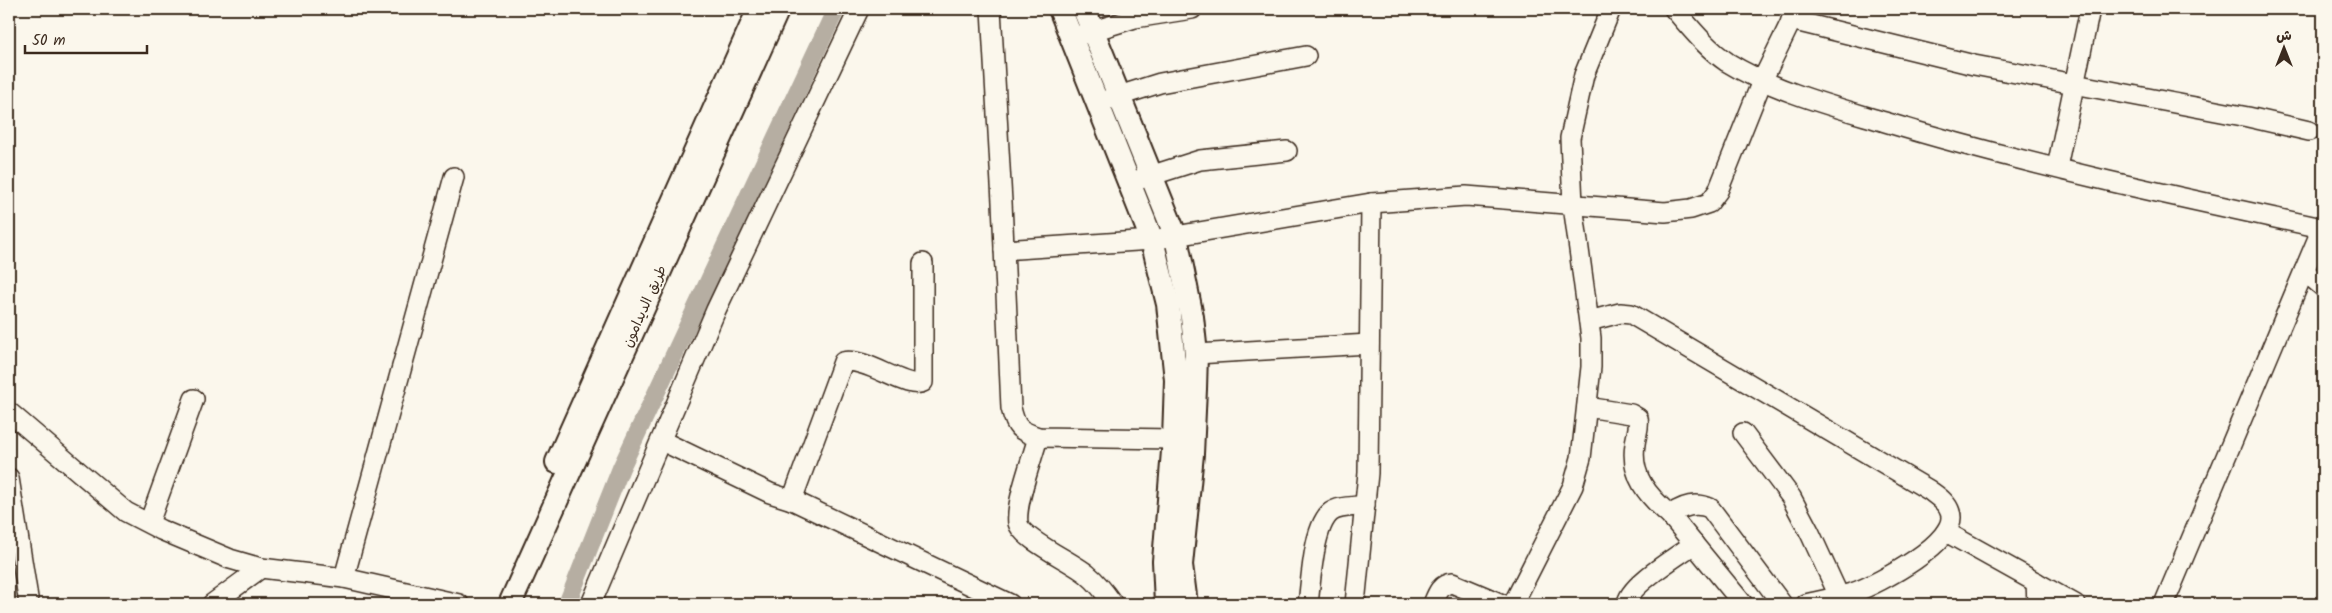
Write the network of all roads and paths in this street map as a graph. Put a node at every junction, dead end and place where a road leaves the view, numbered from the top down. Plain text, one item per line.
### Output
1 (760, 9) edge
2 (778, 9) edge
3 (859, 9) edge
4 (991, 9) edge
5 (1060, 9) edge
6 (1084, 9) edge
7 (1192, 9) edge
8 (1611, 9) edge
9 (1674, 9) edge
10 (2090, 9) edge
11 (1794, 14) edge
12 (1082, 35) junction
13 (1306, 56) dead end
14 (1762, 81) junction
15 (2075, 85) junction
16 (1108, 99) junction
17 (2309, 131) dead end
18 (1287, 151) dead end
19 (2057, 167) junction
20 (454, 177) dead end
21 (1140, 179) junction
22 (1371, 203) junction
23 (1573, 205) junction
24 (2323, 227) edge
25 (1176, 237) junction
26 (1152, 240) junction
27 (1004, 250) junction
28 (924, 263) dead end
29 (2304, 270) junction
30 (2323, 287) edge
31 (1589, 321) junction
32 (1369, 344) junction
33 (1196, 354) junction
34 (194, 399) dead end
35 (1587, 407) junction
36 (9, 412) edge
37 (1743, 432) dead end
38 (1038, 437) junction
39 (1174, 439) junction
40 (662, 441) junction
41 (9, 478) edge
42 (792, 500) junction
43 (1365, 505) junction
44 (1670, 515) junction
45 (149, 523) junction
46 (1946, 532) junction
47 (1694, 544) junction
48 (261, 568) junction
49 (344, 578) junction
50 (2036, 582) junction
51 (1839, 596) junction
52 (28, 604) edge
53 (212, 604) edge
54 (459, 604) edge
55 (494, 604) edge
56 (510, 604) edge
57 (591, 604) edge
58 (1010, 604) edge
59 (1113, 604) edge
60 (1166, 604) edge
61 (1186, 604) edge
62 (1308, 604) edge
63 (1355, 604) edge
64 (1433, 604) edge
65 (1502, 604) edge
66 (1513, 604) edge
67 (1627, 604) edge
68 (1743, 604) edge
69 (1782, 604) edge
70 (1806, 604) edge
71 (2037, 604) edge
72 (2075, 604) edge
73 (2164, 604) edge

1 - 55 street, طريق الديدامون
2 - 56 street, طريق الديدامون
3 - 40 street
4 - 27 street
5 - 12 street
6 - 12 street
7 - 12 street
8 - 23 street
9 - 14 street
10 - 15 street
11 - 14 street
11 - 15 street
12 - 16 street
13 - 16 street
14 - 19 street
14 - 23 street
15 - 17 street
15 - 19 street
16 - 21 street
18 - 21 street
19 - 24 street
20 - 49 street
21 - 25 street
21 - 26 street
22 - 23 street
22 - 25 street
22 - 32 street
23 - 31 street
24 - 29 street
25 - 26 street
25 - 33 street
26 - 27 street
26 - 39 street
27 - 38 street
28 - 42 street
29 - 30 street
29 - 73 street
31 - 35 street
31 - 46 street
32 - 33 street
32 - 43 street
33 - 61 street
34 - 45 street
35 - 44 street
35 - 66 street
36 - 45 street
37 - 51 street
38 - 39 street
38 - 59 street
39 - 60 street
40 - 42 street
40 - 57 street
41 - 52 street
42 - 58 street
43 - 62 street
43 - 63 street
44 - 47 street
44 - 69 street
45 - 48 street
46 - 50 street
46 - 51 street
47 - 67 street
47 - 68 street
48 - 49 street
48 - 53 street
49 - 54 street
50 - 71 street
50 - 72 street
51 - 70 street
64 - 65 street

